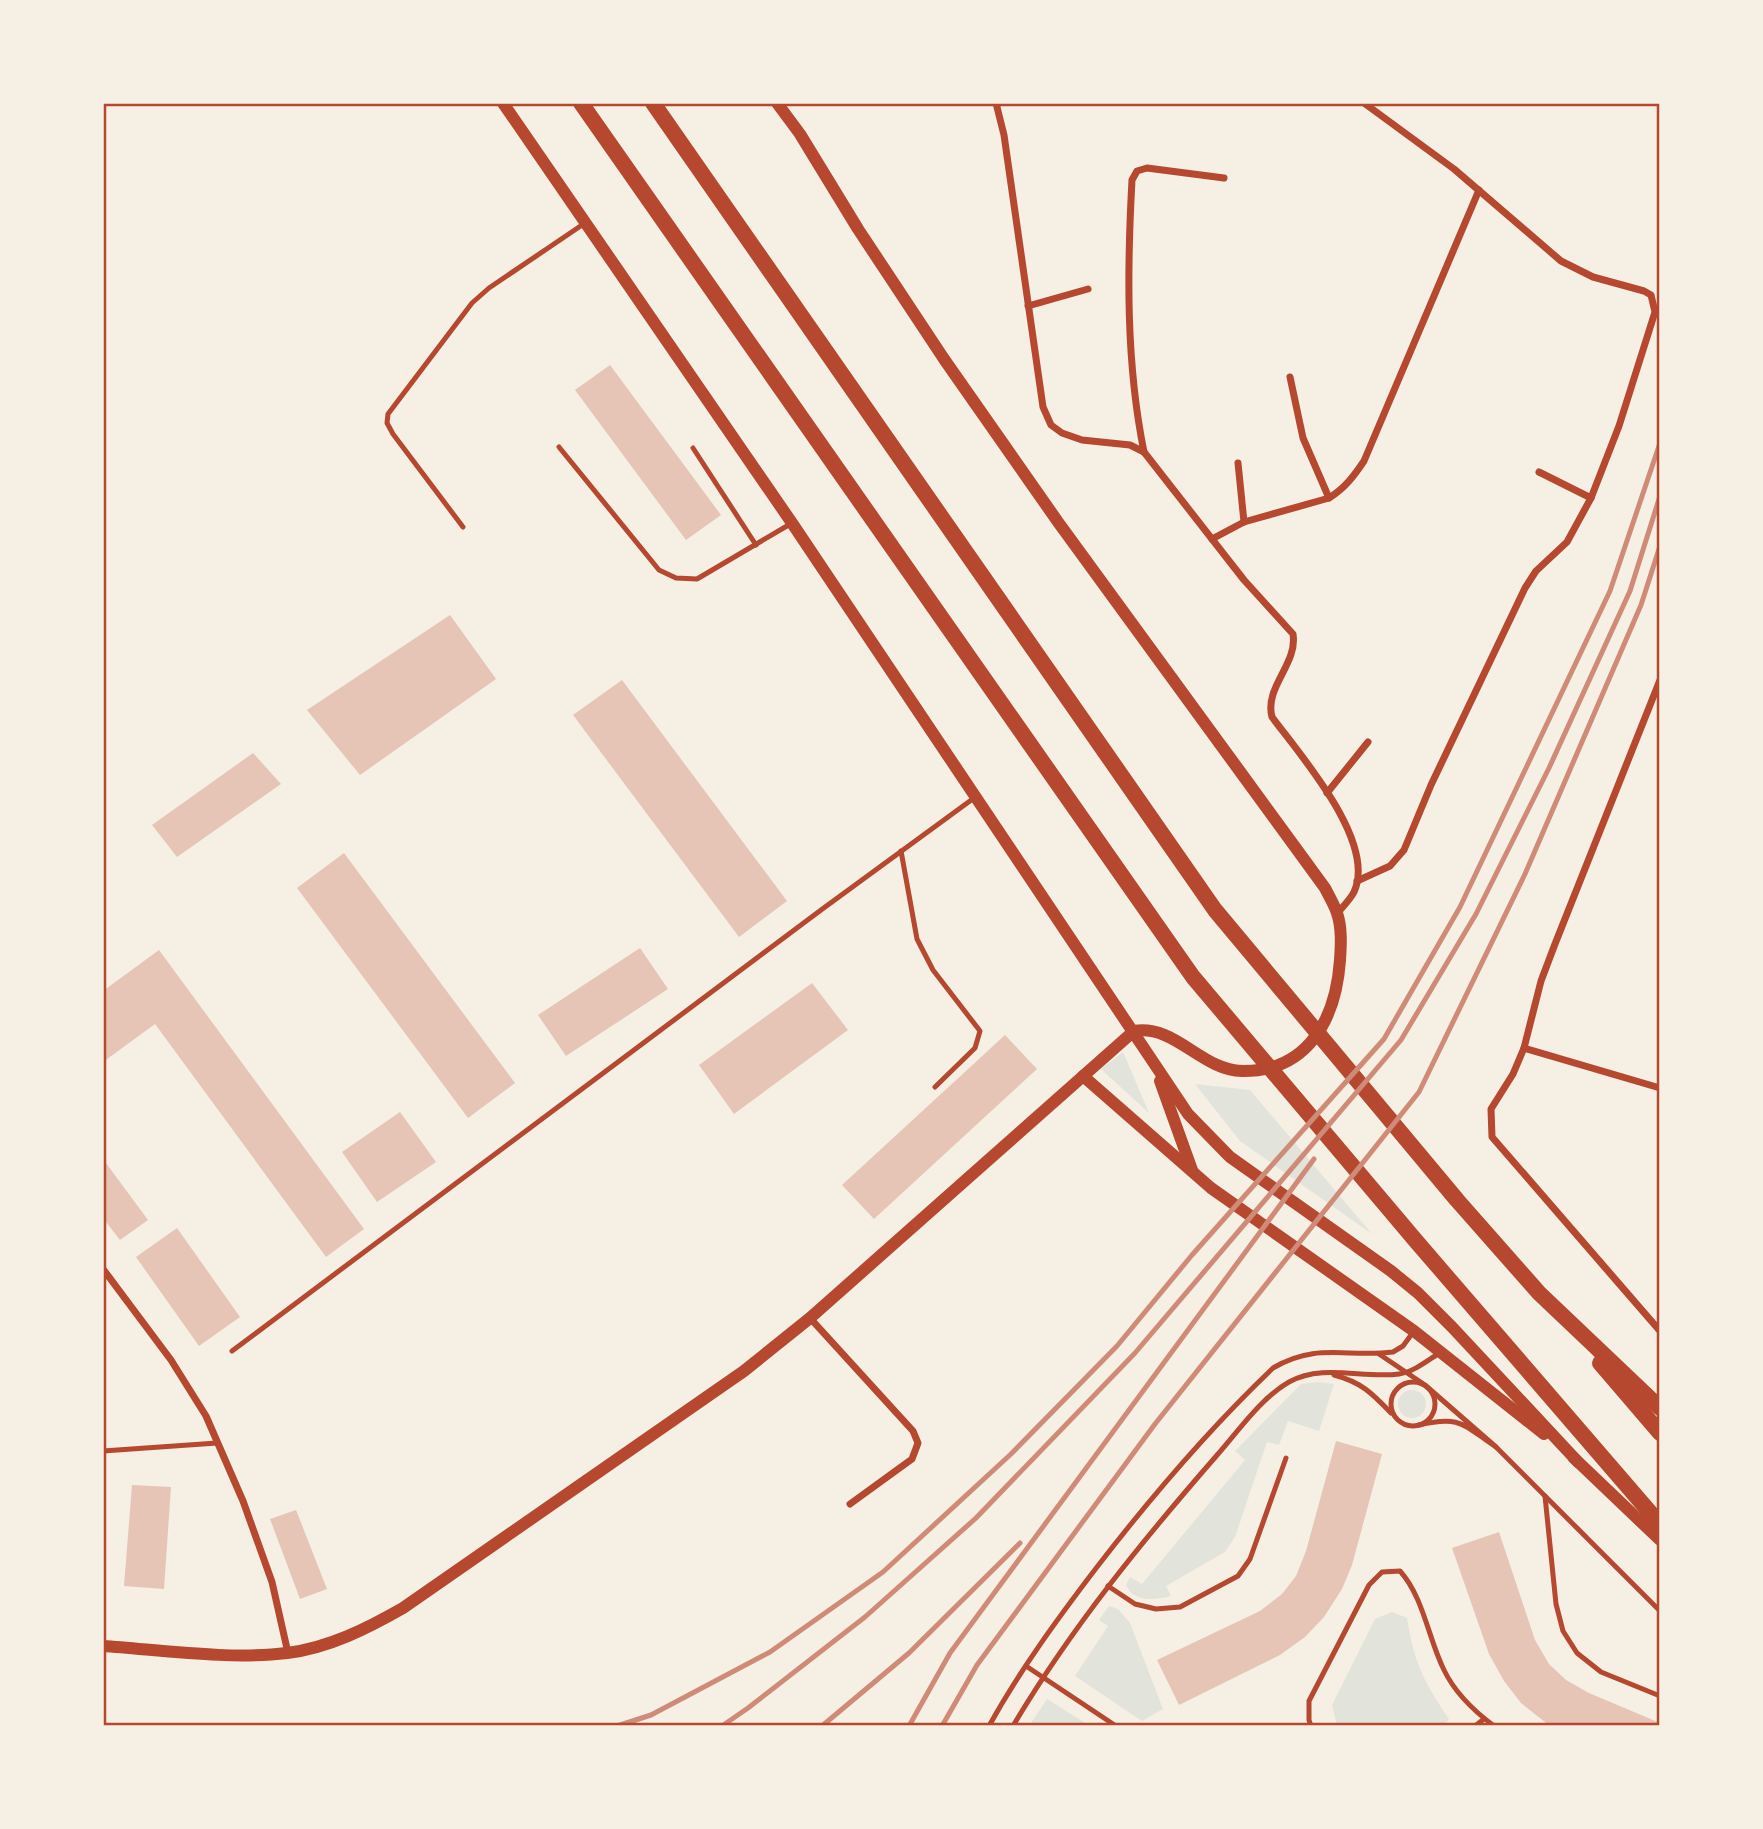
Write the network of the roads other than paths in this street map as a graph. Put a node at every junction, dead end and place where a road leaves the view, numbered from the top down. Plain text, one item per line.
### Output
1 (502, 103) edge
2 (582, 103) edge
3 (653, 103) edge
4 (777, 103) edge
5 (996, 103) edge
6 (1364, 103) edge
7 (1224, 177) dead end
8 (1479, 190) junction
9 (585, 223) junction
10 (1088, 289) dead end
11 (1028, 306) junction
12 (1290, 377) dead end
13 (559, 447) dead end
14 (693, 448) dead end
15 (1144, 452) junction
16 (1238, 464) dead end
17 (1539, 472) dead end
18 (1329, 498) junction
19 (1591, 498) junction
20 (1244, 522) junction
21 (792, 523) junction
22 (463, 527) dead end
23 (1212, 540) junction
24 (756, 545) junction
25 (1660, 680) edge
26 (1368, 742) dead end
27 (1327, 793) junction
28 (977, 796) junction
29 (901, 851) junction
30 (1357, 881) junction
31 (1337, 914) junction
32 (1134, 1031) junction
33 (1524, 1048) junction
34 (1154, 1065) junction
35 (1083, 1076) junction
36 (934, 1087) dead end
37 (1660, 1088) edge
38 (1193, 1173) junction
39 (103, 1269) edge
40 (1539, 1293) junction
41 (810, 1318) junction
42 (1414, 1331) junction
43 (1660, 1331) edge
44 (232, 1351) dead end
45 (1442, 1352) junction
46 (1379, 1354) junction
47 (1324, 1372) junction
48 (1408, 1372) junction
49 (1425, 1385) junction
50 (1660, 1408) edge
51 (1393, 1415) junction
52 (1419, 1425) junction
53 (1660, 1433) edge
54 (217, 1443) junction
55 (1496, 1447) junction
56 (103, 1451) edge
57 (1286, 1458) dead end
58 (1578, 1462) junction
59 (1545, 1496) junction
60 (850, 1504) dead end
61 (1660, 1524) edge
62 (1660, 1540) edge
63 (1108, 1586) junction
64 (1660, 1611) edge
65 (103, 1646) edge
66 (288, 1653) junction
67 (1026, 1666) junction
68 (1042, 1677) junction
69 (1660, 1696) edge
70 (1485, 1719) junction
71 (989, 1726) edge
72 (1013, 1726) edge
73 (1116, 1726) edge
74 (1311, 1726) edge
75 (1475, 1726) edge
76 (1494, 1726) edge

1 - 9 street
2 - 61 highway
3 - 40 highway
4 - 31 street
5 - 11 street
6 - 8 street
7 - 15 street
8 - 18 street
8 - 19 street
9 - 21 street
9 - 22 lane
10 - 11 street
11 - 15 street
12 - 18 street
13 - 24 lane
14 - 24 lane
15 - 23 street
16 - 20 street
17 - 19 street
18 - 20 street
19 - 30 street
20 - 23 street
21 - 24 lane
21 - 28 street
23 - 27 street
25 - 33 street
26 - 27 street
27 - 30 street
28 - 29 lane
28 - 32 street
29 - 36 lane
29 - 44 lane
30 - 31 street
31 - 32 street
32 - 34 street
32 - 35 street
33 - 37 street
33 - 43 street
34 - 38 street
34 - 58 street
35 - 38 street
35 - 41 street
38 - 42 street
39 - 54 street
40 - 50 highway
40 - 53 highway
41 - 60 street
41 - 66 street
42 - 45 street
42 - 46 lane
45 - 48 lane
45 - 58 street
46 - 48 lane
46 - 67 lane
47 - 48 lane
47 - 51 lane
47 - 63 lane
48 - 49 lane
49 - 51 lane
49 - 52 lane
49 - 55 lane
51 - 52 lane
52 - 55 lane
54 - 56 lane
54 - 66 street
55 - 59 lane
57 - 63 lane
58 - 62 street
59 - 64 lane
59 - 69 lane
63 - 68 lane
65 - 66 street
67 - 68 lane
67 - 71 lane
68 - 72 lane
68 - 73 lane
70 - 74 lane
70 - 75 lane
70 - 76 lane

